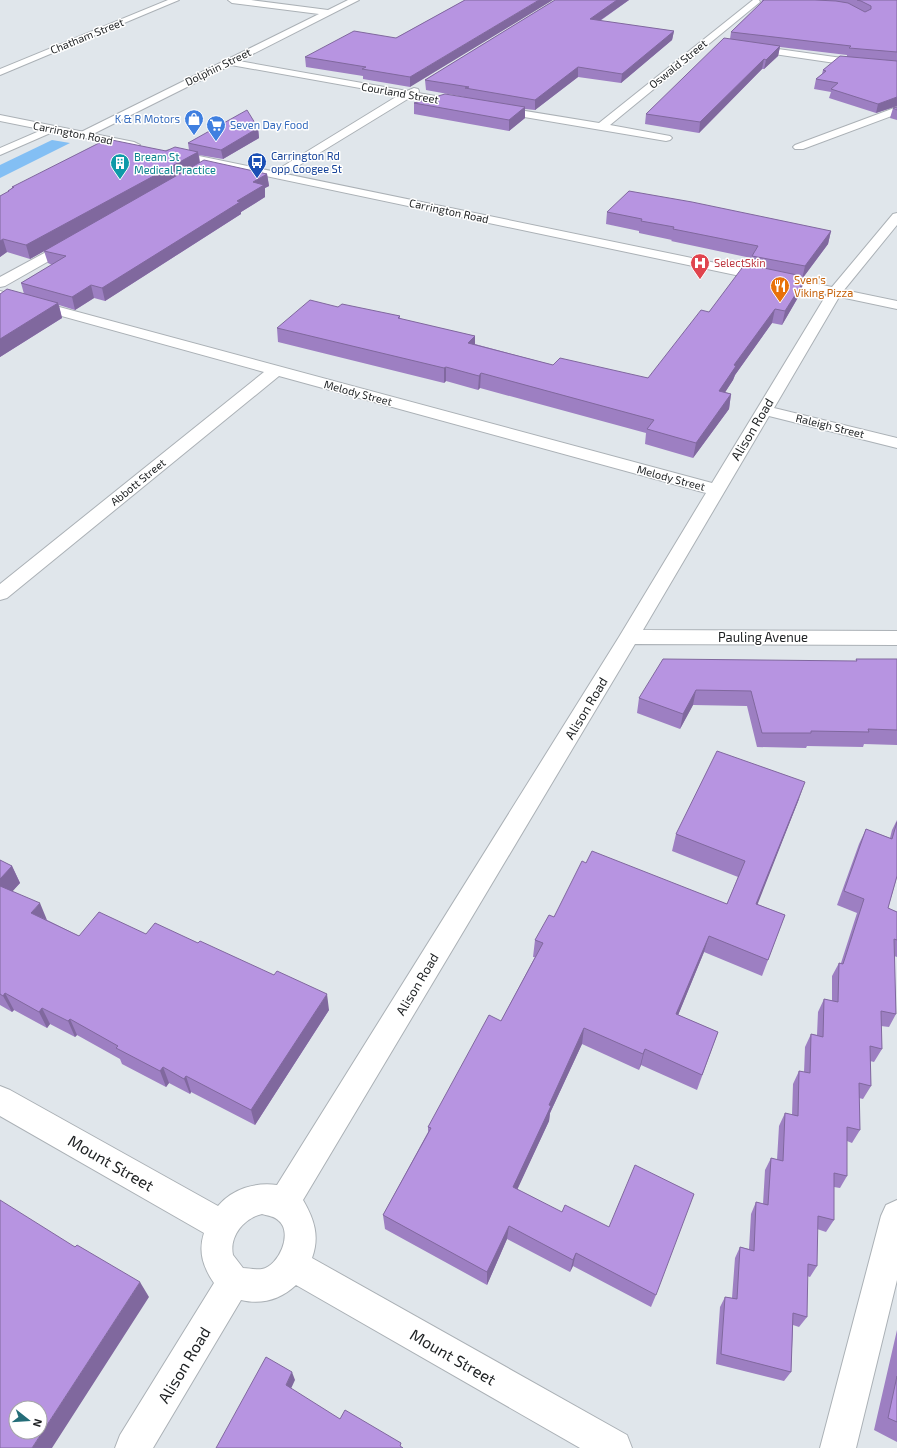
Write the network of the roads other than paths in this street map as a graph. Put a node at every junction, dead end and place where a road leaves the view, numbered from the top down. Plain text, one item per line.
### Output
1 (175, 0) edge
2 (232, 0) edge
3 (355, 0) edge
4 (743, 1) edge
5 (328, 13) junction
6 (706, 41) junction
7 (722, 44) edge
8 (737, 46) edge
9 (228, 62) junction
10 (897, 66) edge
11 (0, 72) edge
12 (422, 86) dead end
13 (409, 94) junction
14 (470, 105) edge
15 (485, 107) edge
16 (897, 110) edge
17 (0, 118) edge
18 (601, 127) junction
19 (51, 129) junction
20 (83, 135) junction
21 (666, 138) dead end
22 (142, 147) edge
23 (799, 147) dead end
24 (158, 150) edge
25 (0, 152) edge
26 (213, 162) junction
27 (199, 170) edge
28 (276, 175) junction
29 (897, 217) edge
30 (82, 236) edge
31 (0, 283) edge
32 (835, 292) junction
33 (0, 295) edge
34 (897, 304) edge
35 (276, 370) junction
36 (764, 410) junction
37 (897, 443) edge
38 (716, 490) junction
39 (0, 594) edge
40 (629, 637) junction
41 (897, 638) edge
42 (0, 1100) edge
43 (283, 1204) junction
44 (897, 1216) edge
45 (222, 1226) junction
46 (293, 1265) junction
47 (234, 1281) junction
48 (133, 1448) edge
49 (614, 1448) edge
50 (838, 1448) edge

1 - 11 street, Chatham Street
2 - 5 street
3 - 5 street, Dolphin Street
4 - 6 street, Oswald Street
5 - 9 street, Dolphin Street
6 - 7 street
6 - 18 street, Oswald Street
8 - 10 street
9 - 13 street, Courland Street
9 - 20 street, Dolphin Street
12 - 13 street
13 - 14 street, Courland Street
13 - 28 street
15 - 18 street
16 - 23 street
17 - 19 street, Carrington Road
18 - 21 street
19 - 20 street, Carrington Road
19 - 25 street
20 - 22 street, Carrington Road
24 - 26 street, Carrington Road
26 - 27 street
26 - 28 street, Carrington Road
28 - 32 street, Carrington Road
29 - 32 street, Alison Road
30 - 31 street
32 - 34 street, Carrington Road
32 - 36 street, Alison Road
33 - 35 street, Melody Street
35 - 38 street, Melody Street
35 - 39 street, Abbott Street
36 - 37 street, Raleigh Street
36 - 38 street, Alison Road
38 - 40 street, Alison Road
40 - 41 street, Pauling Avenue
40 - 43 street, Alison Road
42 - 45 street, Mount Street
43 - 45 street
43 - 46 street
44 - 50 street
45 - 47 street
46 - 47 street
46 - 49 street, Mount Street
47 - 48 street, Alison Road

